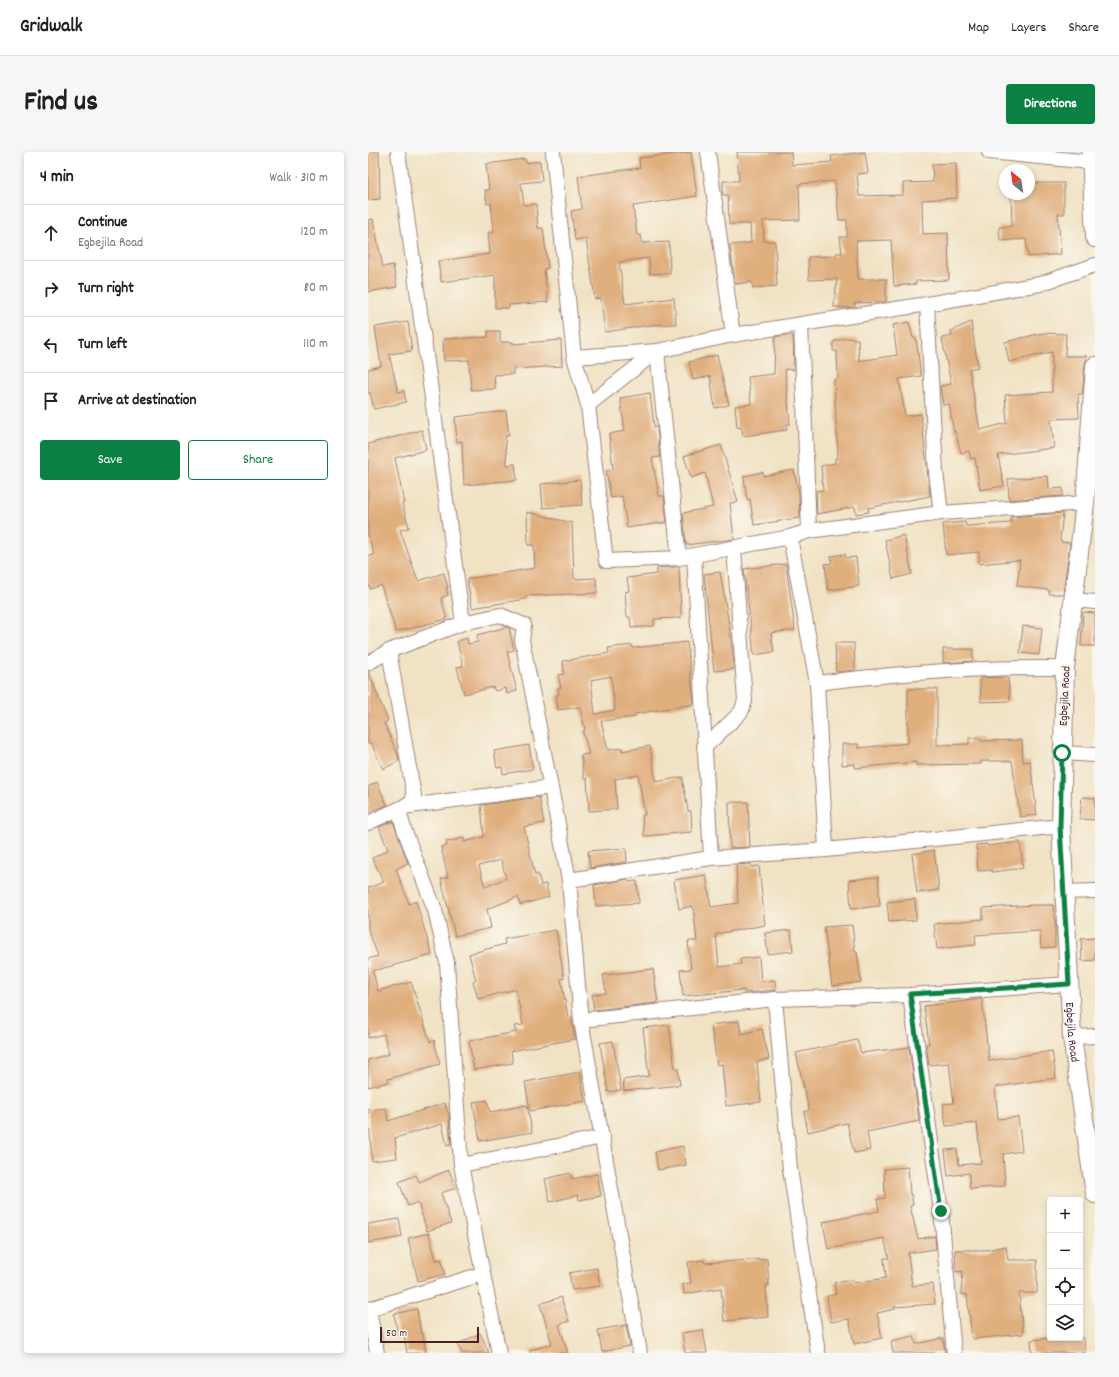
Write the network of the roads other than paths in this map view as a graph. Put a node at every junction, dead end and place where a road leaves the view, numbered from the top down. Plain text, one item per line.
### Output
1 (398, 152) edge
2 (553, 152) edge
3 (708, 152) edge
4 (989, 152) edge
5 (1091, 157) edge
6 (1094, 194) edge
7 (1095, 238) edge
8 (1095, 265) edge
9 (927, 304) junction
10 (801, 324) junction
11 (733, 335) junction
12 (658, 350) junction
13 (574, 357) junction
14 (1095, 366) edge
15 (588, 405) junction
16 (1091, 467) edge
17 (1085, 503) junction
18 (941, 513) junction
19 (809, 532) junction
20 (790, 537) junction
21 (734, 548) junction
22 (694, 555) junction
23 (679, 558) junction
24 (1074, 600) junction
25 (1095, 602) edge
26 (463, 623) junction
27 (389, 651) junction
28 (368, 663) edge
29 (1065, 668) junction
30 (817, 683) junction
31 (704, 748) junction
32 (1062, 753) junction
33 (1095, 754) edge
34 (551, 787) junction
35 (403, 807) junction
36 (368, 823) edge
37 (1060, 826) junction
38 (826, 850) junction
39 (711, 858) junction
40 (570, 880) junction
41 (1095, 891) edge
42 (1065, 892) junction
43 (1069, 984) junction
44 (910, 994) junction
45 (775, 999) junction
46 (581, 1020) junction
47 (1095, 1036) edge
48 (1072, 1037) junction
49 (603, 1137) junction
50 (461, 1165) junction
51 (1094, 1182) edge
52 (482, 1274) junction
53 (369, 1305) edge
54 (377, 1353) edge
55 (499, 1353) edge
56 (640, 1353) edge
57 (818, 1353) edge
58 (954, 1353) edge

1 - 26 street
2 - 13 street
3 - 11 street
4 - 5 street
5 - 6 street
6 - 7 street
8 - 9 street
9 - 10 street
9 - 18 street
10 - 11 street
10 - 19 street
11 - 12 street
12 - 13 street
12 - 15 street
12 - 23 street
13 - 15 street
14 - 16 street, Egbejila Road
15 - 23 street
16 - 17 street, Egbejila Road
17 - 18 street
17 - 24 street, Egbejila Road
18 - 19 street
19 - 20 street
20 - 21 street
20 - 30 street
21 - 22 street
21 - 31 street
22 - 23 street
22 - 31 street
24 - 25 street
24 - 29 street, Egbejila Road
26 - 27 street
26 - 34 street
27 - 28 street
27 - 35 street
29 - 30 street
29 - 32 street, Egbejila Road
30 - 38 street
31 - 39 street
32 - 33 street
32 - 37 street, Egbejila Road
34 - 35 street
34 - 40 street
35 - 36 street
35 - 50 street
37 - 38 street
37 - 42 street, Egbejila Road
38 - 39 street
39 - 40 street
40 - 46 street
41 - 42 street
42 - 43 street, Egbejila Road
43 - 44 street
43 - 48 street, Egbejila Road
44 - 45 street
44 - 58 street
45 - 46 street
45 - 57 street
46 - 49 street
47 - 48 street
48 - 51 street, Egbejila Road
49 - 50 street
49 - 56 street
50 - 52 street
52 - 53 street
52 - 55 street
53 - 54 street

